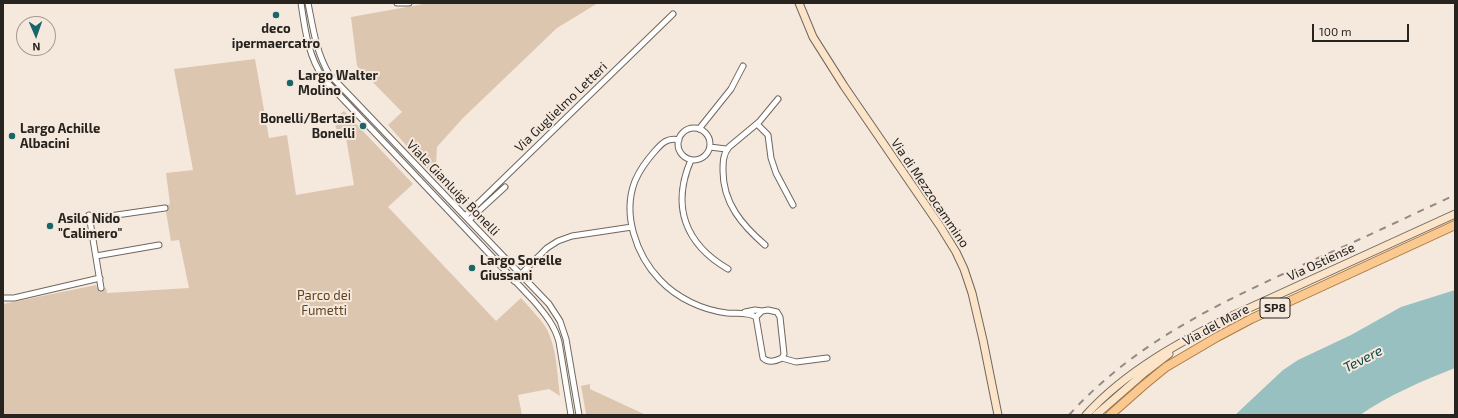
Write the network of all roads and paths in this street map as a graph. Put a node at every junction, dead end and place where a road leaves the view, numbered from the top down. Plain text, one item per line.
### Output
1 (301, 3) edge
2 (308, 3) edge
3 (397, 3) edge
4 (409, 3) edge
5 (799, 3) edge
6 (672, 14) dead end
7 (743, 66) dead end
8 (778, 99) dead end
9 (757, 124) junction
10 (699, 129) junction
11 (679, 140) junction
12 (710, 147) junction
13 (726, 149) junction
14 (691, 160) junction
15 (505, 187) dead end
16 (793, 205) dead end
17 (165, 208) dead end
18 (1455, 214) edge
19 (467, 218) junction
20 (1455, 225) edge
21 (632, 227) junction
22 (159, 245) dead end
23 (765, 245) dead end
24 (96, 256) junction
25 (728, 269) dead end
26 (521, 274) junction
27 (100, 278) junction
28 (514, 281) junction
29 (101, 288) dead end
30 (3, 298) edge
31 (762, 311) junction
32 (744, 313) junction
33 (756, 317) junction
34 (1198, 334) junction
35 (782, 358) junction
36 (827, 358) dead end
37 (571, 415) edge
38 (579, 415) edge
39 (998, 415) edge
40 (1086, 415) edge
41 (1096, 415) edge
42 (1110, 415) edge

1 - 28 street, Viale Gianluigi Bonelli
2 - 19 street, Viale Gianluigi Bonelli
3 - 4 street
5 - 39 main road, Via di Mezzocammino
6 - 19 street, Via Guglielmo Letteri
7 - 10 street
8 - 9 street
9 - 13 street
9 - 16 street
10 - 11 street
10 - 12 street
11 - 14 street
11 - 21 street
12 - 13 street
12 - 14 street
13 - 23 street
14 - 25 street
15 - 19 street
17 - 24 street
18 - 34 main road, Via Ostiense
19 - 26 street, Viale Gianluigi Bonelli
20 - 42 main road, Via del Mare / SP8
21 - 26 street
21 - 32 street
22 - 24 street
24 - 27 street
26 - 28 street
26 - 38 street, Viale Gianluigi Bonelli
27 - 29 street
27 - 30 street
28 - 37 street, Viale Gianluigi Bonelli
31 - 32 street
31 - 33 street
31 - 35 street
32 - 33 street
33 - 35 street
34 - 40 main road
34 - 41 main road
35 - 36 street

